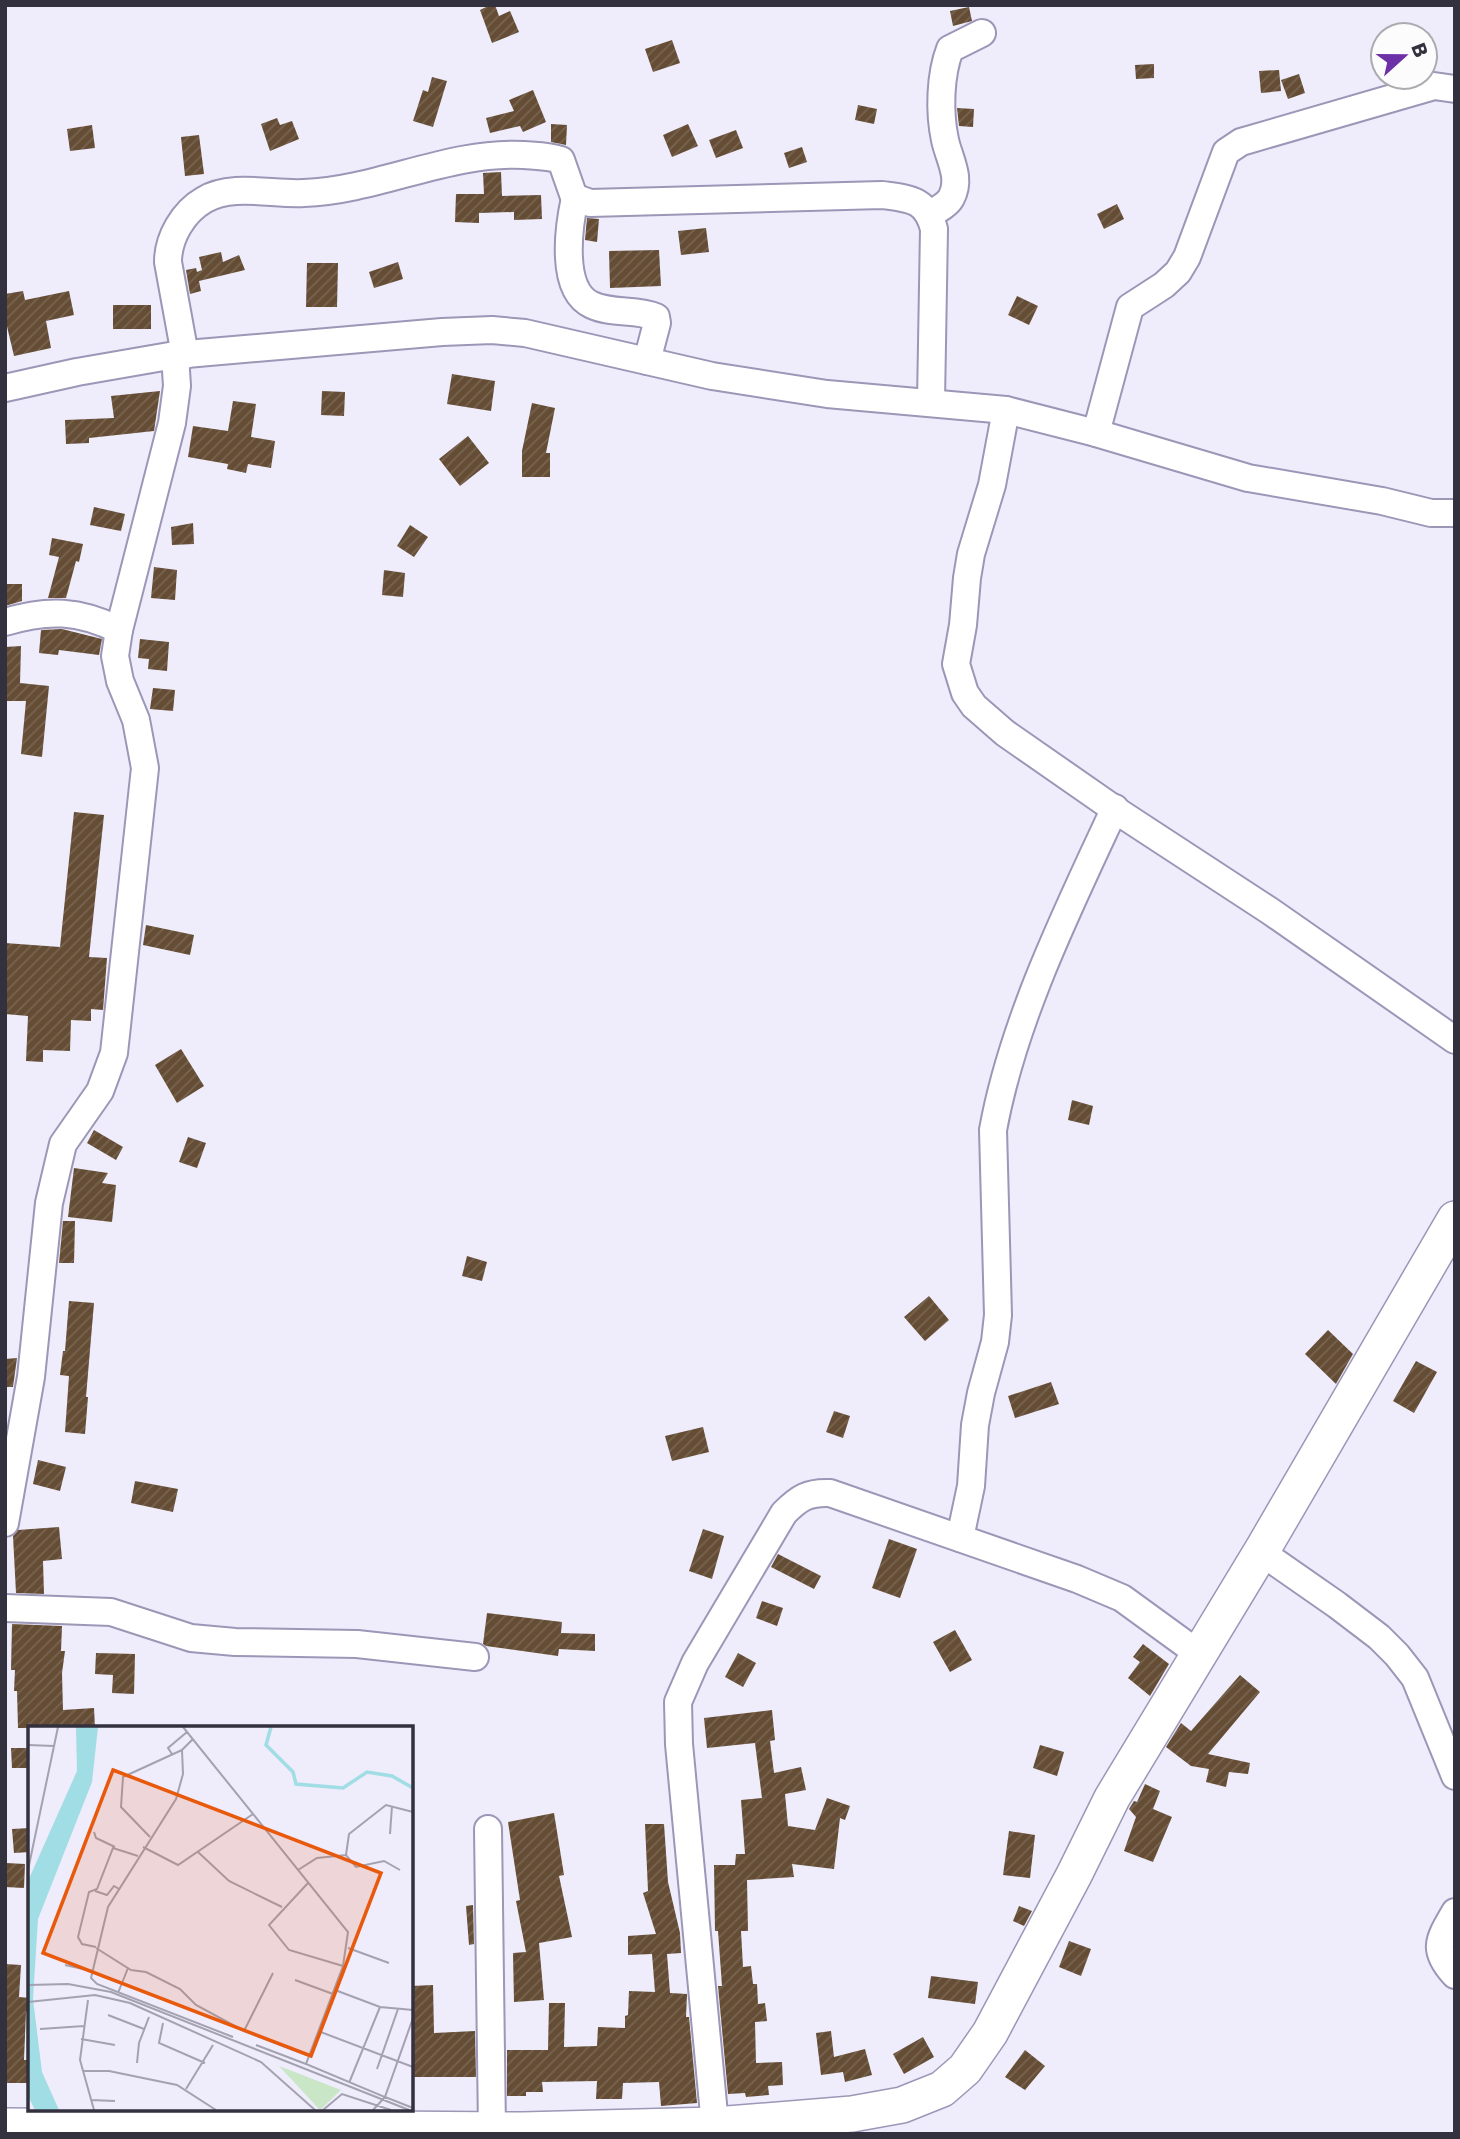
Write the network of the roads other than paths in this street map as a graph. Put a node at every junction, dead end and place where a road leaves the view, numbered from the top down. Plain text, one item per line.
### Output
1 (982, 33) dead end
2 (1455, 89) edge
3 (575, 198) junction
4 (930, 214) junction
5 (180, 355) junction
6 (647, 361) junction
7 (5, 388) edge
8 (931, 401) junction
9 (1006, 410) junction
10 (1096, 433) junction
11 (1455, 513) edge
12 (5, 622) edge
13 (119, 630) junction
14 (1115, 808) junction
15 (1455, 1040) edge
16 (1455, 1219) edge
17 (5, 1522) edge
18 (960, 1538) junction
19 (1261, 1552) junction
20 (5, 1608) edge
21 (1199, 1654) junction
22 (475, 1657) dead end
23 (1455, 1776) edge
24 (488, 1829) dead end
25 (1455, 1912) edge
26 (1455, 1975) edge
27 (853, 2124) edge
28 (715, 2125) junction
29 (5, 2126) edge
30 (190, 2131) edge
31 (513, 2131) edge

1 - 4 street
2 - 10 street
3 - 4 street
3 - 5 street
3 - 6 street
4 - 8 street
5 - 6 street
5 - 7 street
5 - 13 street
6 - 8 street
8 - 9 street
9 - 10 street
9 - 14 street
10 - 11 street
12 - 13 street
13 - 17 street
14 - 15 street
14 - 18 street
16 - 19 main road
18 - 21 street
18 - 28 street
19 - 21 main road
19 - 23 street
20 - 22 street
21 - 27 main road
24 - 31 street
25 - 26 street
27 - 28 main road
28 - 31 main road
29 - 30 main road
30 - 31 main road

